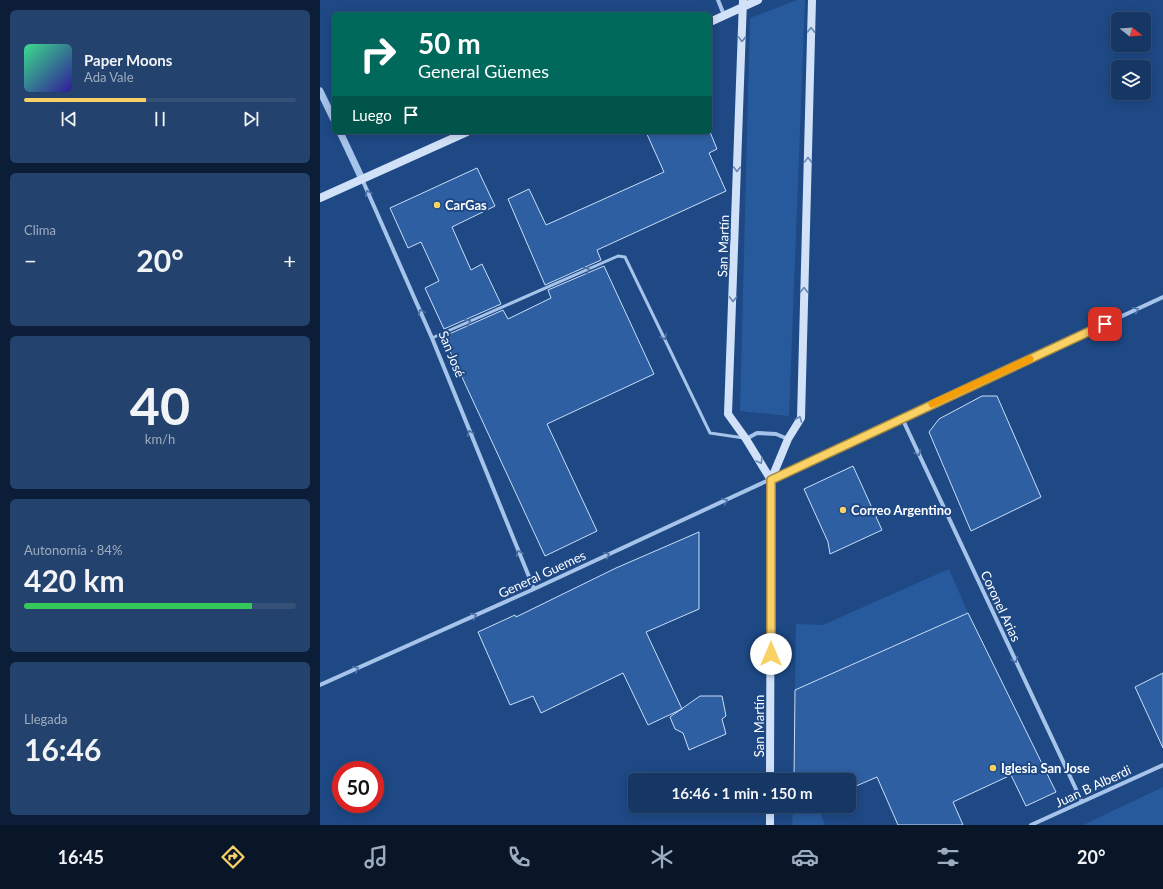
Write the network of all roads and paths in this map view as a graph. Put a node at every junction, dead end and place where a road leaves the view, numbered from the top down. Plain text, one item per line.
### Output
1 (718, 0) edge
2 (758, 0) edge
3 (812, 0) edge
4 (743, 3) edge
5 (724, 15) junction
6 (712, 21) edge
7 (320, 91) edge
8 (332, 116) edge
9 (341, 134) edge
10 (463, 134) edge
11 (362, 179) junction
12 (320, 198) edge
13 (1163, 297) edge
14 (432, 338) junction
15 (902, 418) junction
16 (746, 439) junction
17 (788, 439) junction
18 (771, 480) junction
19 (534, 589) junction
20 (320, 685) edge
21 (1163, 765) edge
22 (770, 773) edge
23 (1082, 802) junction
24 (770, 813) edge
25 (770, 825) edge
26 (1031, 825) edge

1 - 5 street
2 - 4 main road
17 -> 3 main road, San Martín
4 - 5 main road
4 -> 16 main road, San Martín
5 - 6 main road
7 - 8 street
9 - 11 street, San José
10 - 11 main road
11 - 12 main road
14 -> 11 street, San José
15 -> 13 street, General Guemes
14 -> 16 lane
19 -> 14 street, San José
15 - 18 street, General Guemes
15 -> 23 street, Coronel Arias
16 - 17 street
16 -> 18 main road, San Martín
17 - 18 main road, San Martín
19 -> 18 street, General Guemes
18 - 22 main road, San Martín
20 -> 19 street, General Guemes
21 - 23 street, Juan B Alberdi
23 - 26 street, Juan B Alberdi
24 - 25 main road

